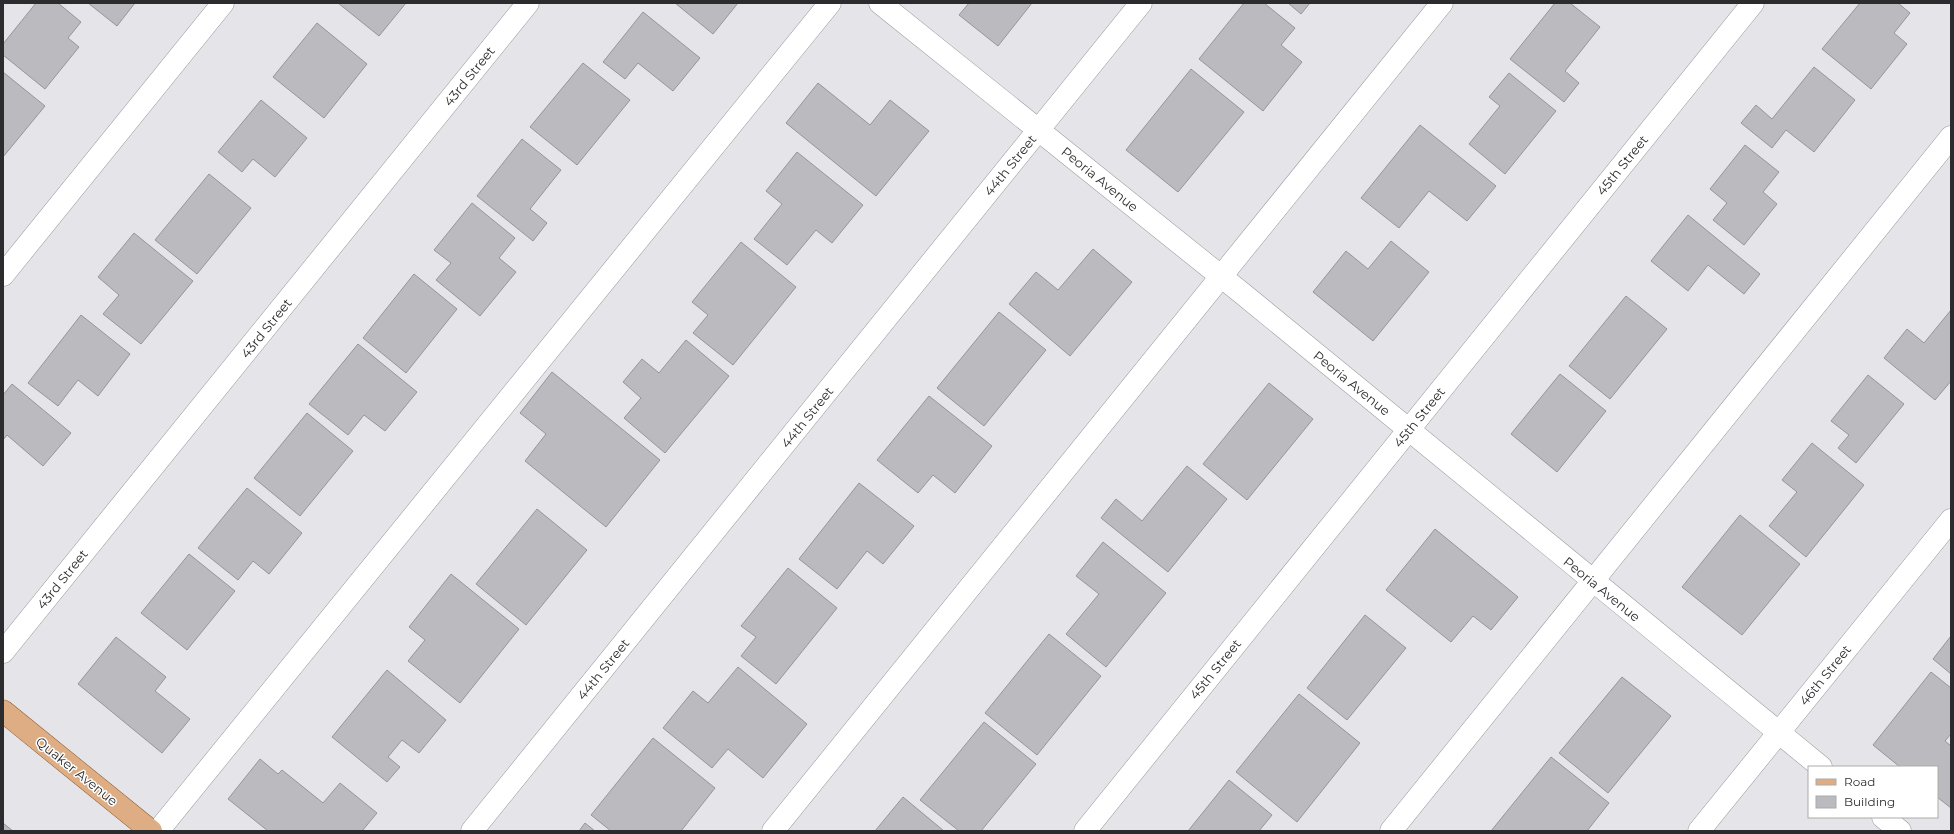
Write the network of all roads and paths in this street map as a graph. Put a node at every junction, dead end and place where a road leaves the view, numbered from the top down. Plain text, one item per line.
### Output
1 (224, 3) edge
2 (528, 3) edge
3 (830, 3) edge
4 (880, 3) edge
5 (1141, 3) edge
6 (1442, 3) edge
7 (1752, 3) edge
8 (1038, 130) junction
9 (1951, 137) edge
10 (3, 275) edge
11 (1222, 277) junction
12 (1408, 430) junction
13 (1951, 520) edge
14 (1593, 581) junction
15 (3, 652) edge
16 (3, 711) edge
17 (1778, 733) junction
18 (1820, 766) edge
19 (1884, 818) edge
20 (151, 831) edge
21 (158, 831) edge
22 (472, 831) edge
23 (773, 831) edge
24 (1085, 831) edge
25 (1392, 831) edge
26 (1699, 831) edge
27 (1900, 831) edge

1 - 10 street
2 - 15 street, 43rd Street
3 - 21 street
4 - 8 street, Peoria Avenue
5 - 8 street, 44th Street
6 - 11 street
7 - 12 street, 45th Street
8 - 11 street, Peoria Avenue
8 - 22 street, 44th Street
9 - 14 street
11 - 12 street, Peoria Avenue
11 - 23 street
12 - 14 street, Peoria Avenue
12 - 24 street, 45th Street
13 - 17 street, 46th Street
14 - 17 street, Peoria Avenue
14 - 25 street
16 - 20 main road, Quaker Avenue
17 - 18 street, Peoria Avenue
17 - 26 street, 46th Street
19 - 27 street

